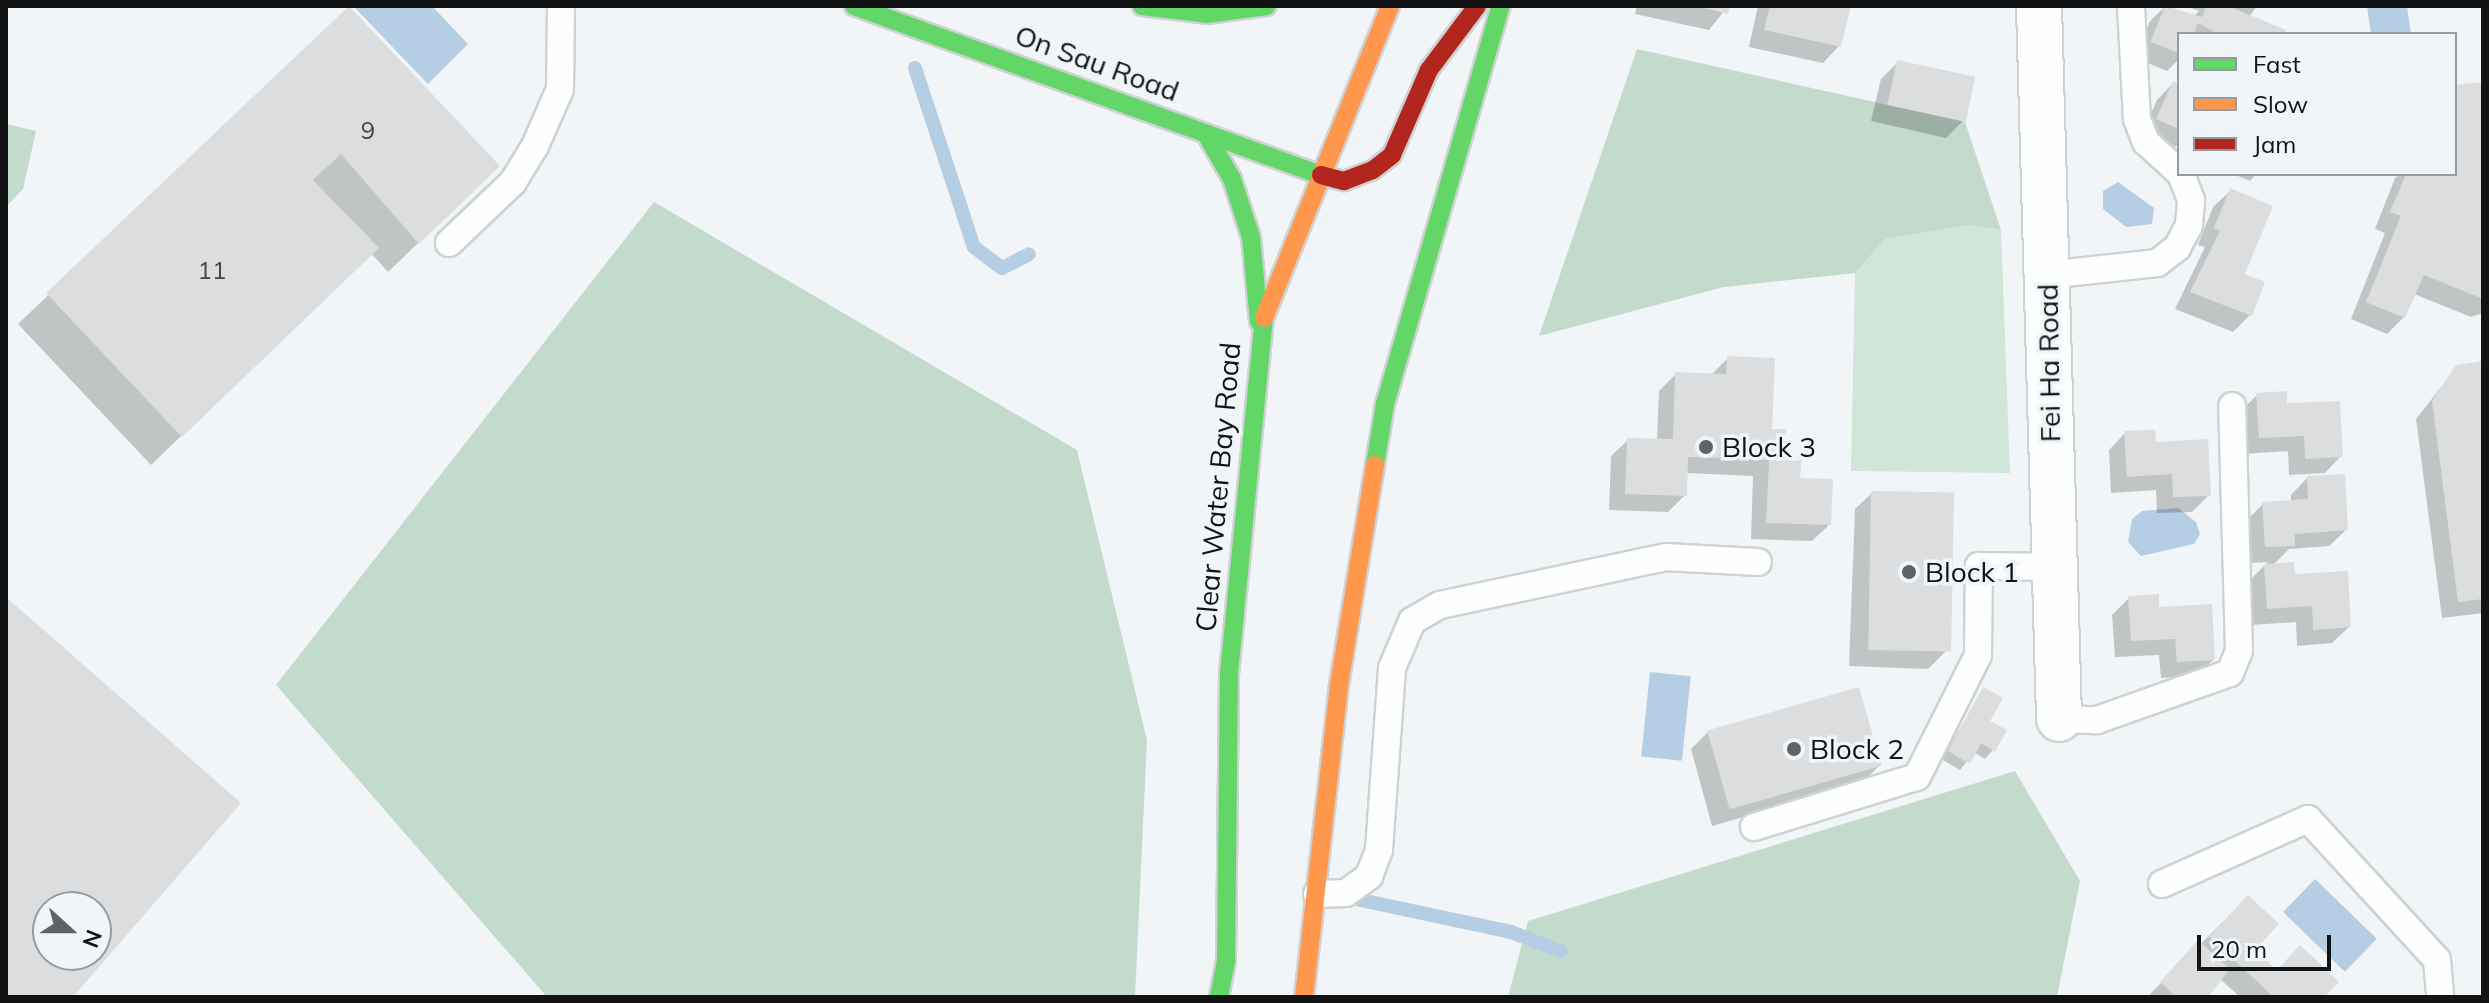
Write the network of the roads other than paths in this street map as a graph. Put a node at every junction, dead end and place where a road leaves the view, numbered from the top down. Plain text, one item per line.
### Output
1 (561, 6) edge
2 (854, 6) edge
3 (1142, 6) edge
4 (1266, 6) edge
5 (1390, 6) edge
6 (1477, 6) edge
7 (1501, 6) edge
8 (2039, 6) edge
9 (2131, 6) edge
10 (1206, 134) junction
11 (2177, 170) edge
12 (1321, 175) junction
13 (2181, 176) edge
14 (449, 243) dead end
15 (2047, 275) junction
16 (1260, 328) junction
17 (2232, 406) dead end
18 (1758, 562) dead end
19 (2054, 567) junction
20 (2059, 719) joint
21 (1754, 827) dead end
22 (2162, 884) dead end
23 (1317, 894) junction
24 (1309, 990) edge
25 (1219, 997) edge
26 (2440, 997) edge

1 - 14 lane
2 - 10 main road, On Sau Road
3 - 4 main road
5 - 12 main road, Clear Water Bay Road
6 - 12 main road, On Sau Road
7 - 23 main road
8 - 15 street, Fei Ha Road
9 - 11 lane
10 - 12 main road, On Sau Road
10 - 16 main road
12 - 16 main road, Clear Water Bay Road
13 - 15 lane
15 - 19 street, Fei Ha Road
16 - 25 main road, Clear Water Bay Road
17 - 20 lane
18 - 23 lane
19 - 20 street, Fei Ha Road
19 - 21 lane
22 - 26 lane
23 - 24 main road

